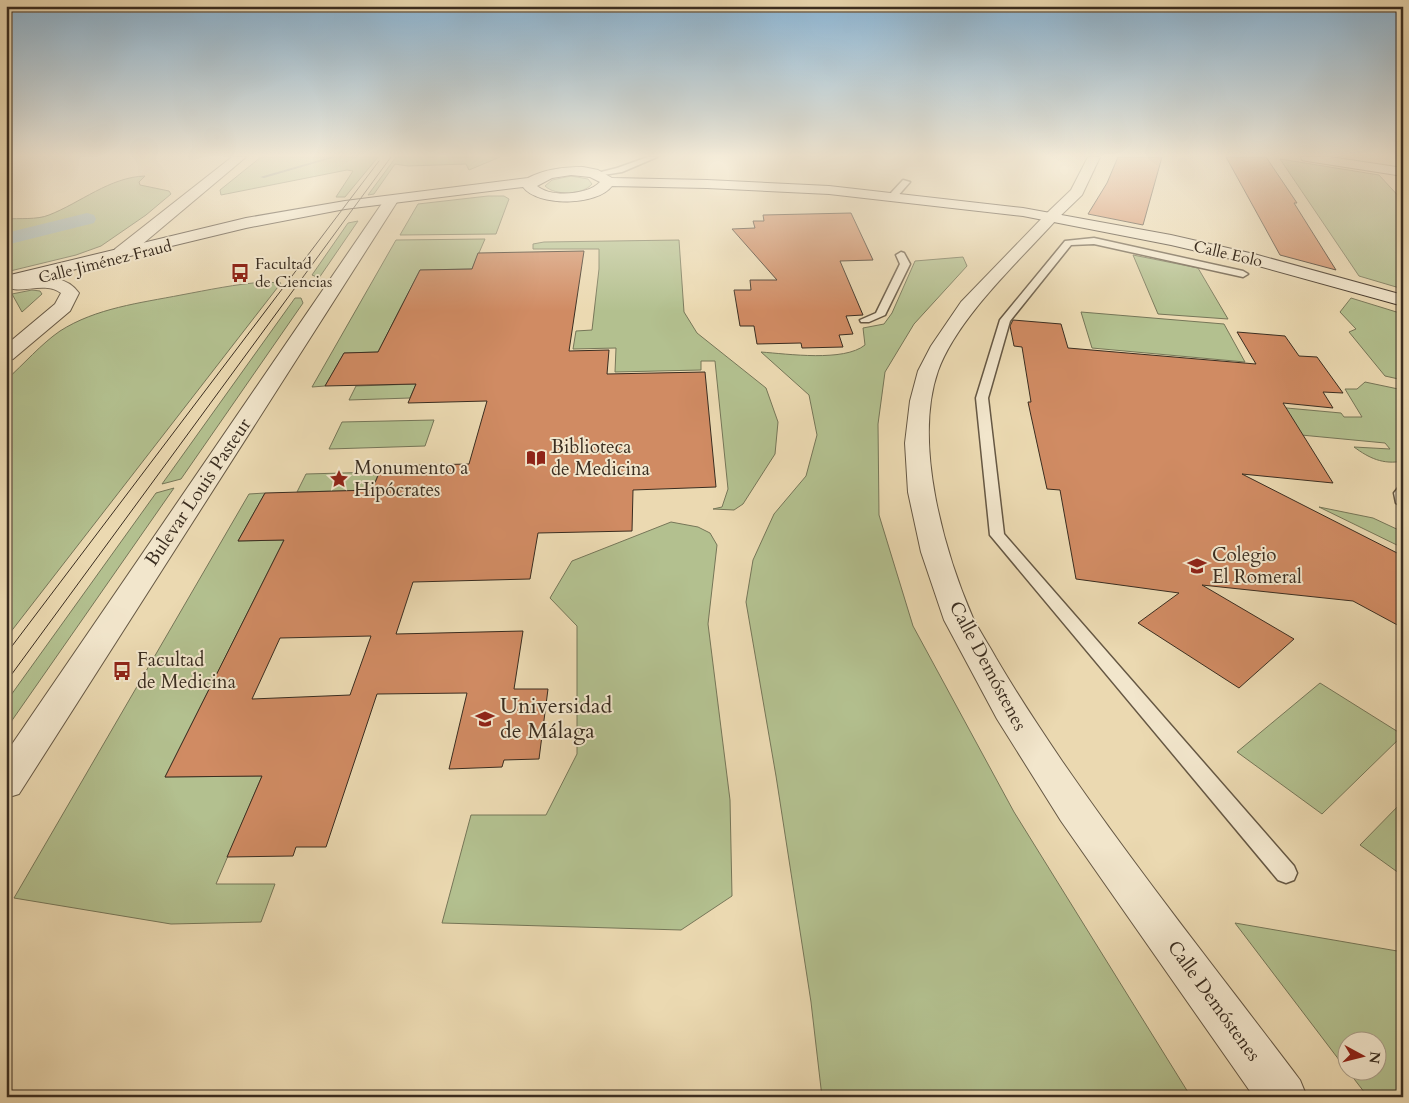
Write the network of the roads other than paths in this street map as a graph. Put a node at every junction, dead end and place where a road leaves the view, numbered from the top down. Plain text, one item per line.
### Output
1 (176, 208) edge
2 (323, 208) edge
3 (346, 208) edge
4 (386, 208) edge
5 (992, 208) edge
6 (1060, 208) edge
7 (1052, 216) junction
8 (121, 253) junction
9 (901, 255) dead end
10 (1248, 258) junction
11 (9, 283) edge
12 (1403, 301) edge
13 (865, 320) dead end
14 (6, 355) edge
15 (1403, 491) edge
16 (1403, 503) edge
17 (6, 782) edge
18 (1286, 873) dead end
19 (1284, 1097) edge

1 - 8 street
2 - 8 street, Calle Jiménez Fraud
3 - 11 street, Calle Jiménez Fraud
4 - 17 street, Bulevar Louis Pasteur
5 - 7 street
6 - 7 street, Calle Demóstenes
7 - 10 street, Calle Eolo
7 - 19 street, Calle Demóstenes
8 - 11 street, Calle Jiménez Fraud
9 - 13 lane
10 - 12 street, Calle Eolo
10 - 18 lane
11 - 14 street
15 - 16 lane

